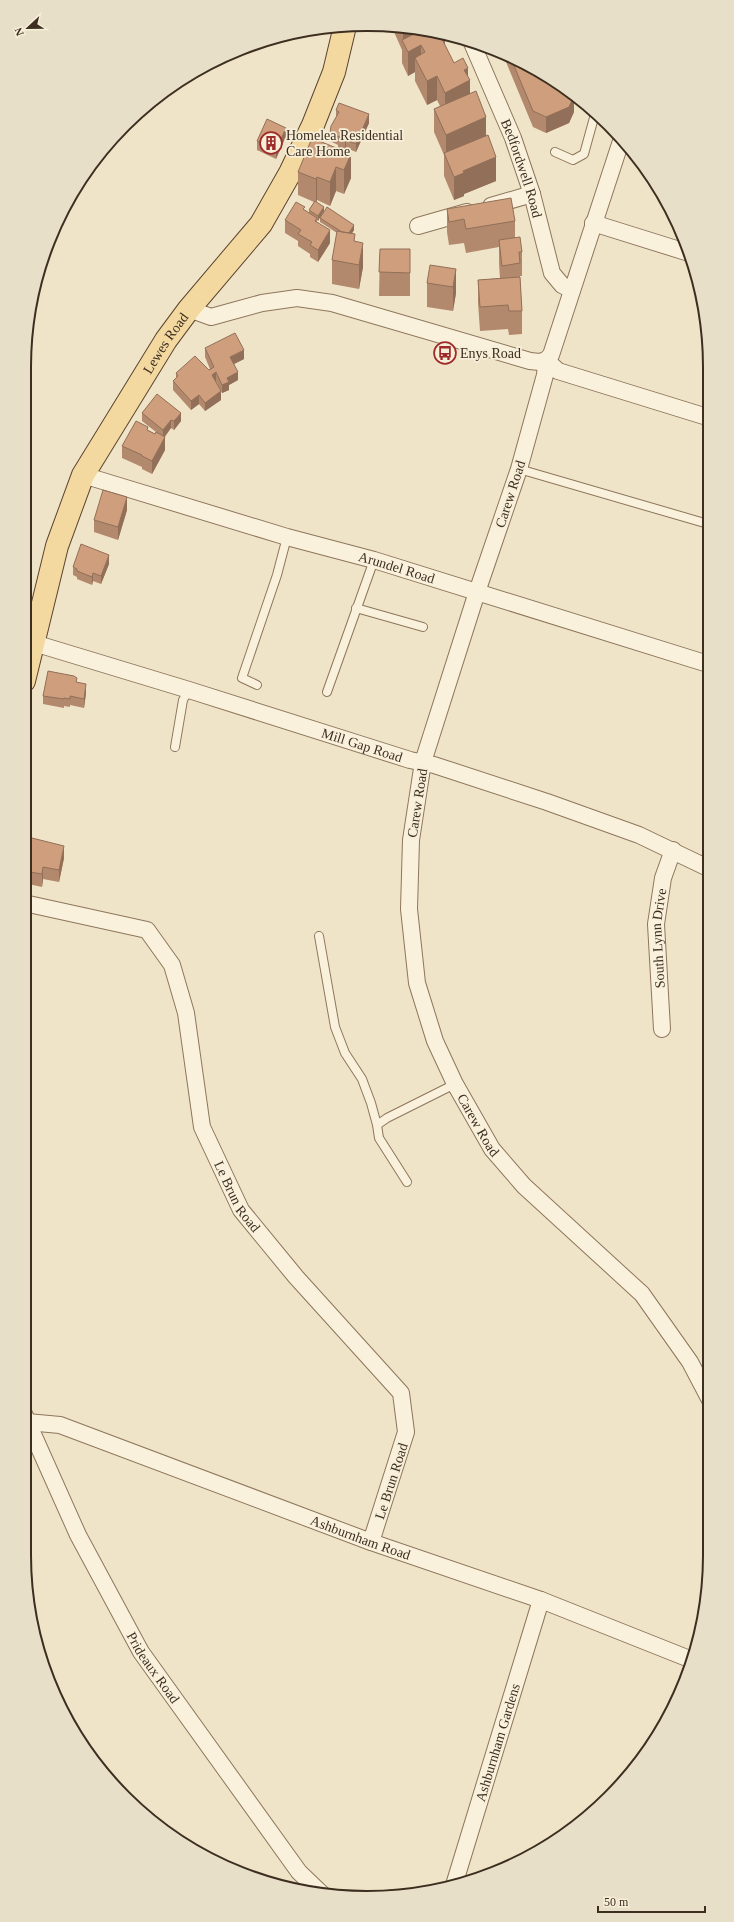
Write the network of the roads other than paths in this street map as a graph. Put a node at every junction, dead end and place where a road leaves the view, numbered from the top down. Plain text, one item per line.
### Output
1 (344, 32) edge
2 (475, 49) edge
3 (593, 118) edge
4 (620, 145) edge
5 (555, 152) dead end
6 (532, 194) junction
7 (593, 223) junction
8 (418, 226) dead end
9 (682, 251) edge
10 (572, 290) junction
11 (189, 309) junction
12 (546, 360) junction
13 (703, 416) edge
14 (519, 468) junction
15 (83, 475) junction
16 (703, 523) edge
17 (287, 537) junction
18 (374, 560) junction
19 (477, 592) junction
20 (356, 608) junction
21 (424, 627) dead end
22 (31, 634) edge
23 (31, 642) edge
24 (703, 662) edge
25 (257, 685) dead end
26 (189, 690) junction
27 (327, 692) dead end
28 (175, 747) dead end
29 (423, 762) junction
30 (673, 850) junction
31 (703, 865) edge
32 (31, 905) edge
33 (320, 936) dead end
34 (662, 1029) dead end
35 (455, 1084) junction
36 (378, 1125) junction
37 (407, 1182) dead end
38 (703, 1387) edge
39 (31, 1419) edge
40 (31, 1429) edge
41 (371, 1542) junction
42 (541, 1600) junction
43 (687, 1658) edge
44 (456, 1879) edge
45 (314, 1887) edge

1 - 11 main road, Lewes Road
2 - 6 street, Bedfordwell Road
3 - 5 lane
4 - 7 street, Carew Road
6 - 8 street
6 - 10 street, Bedfordwell Road
7 - 9 street
7 - 10 street, Carew Road
10 - 12 street, Carew Road
11 - 12 street
11 - 15 main road, Lewes Road
12 - 13 street
12 - 14 street, Carew Road
14 - 16 lane
14 - 19 street, Carew Road
15 - 17 street, Arundel Road
15 - 22 main road, Lewes Road
17 - 18 street, Arundel Road
17 - 25 lane
18 - 19 street, Arundel Road
18 - 20 lane
19 - 24 street, Arundel Road
19 - 29 street, Carew Road
20 - 21 lane
20 - 27 lane
23 - 26 street, Mill Gap Road
26 - 28 lane
26 - 29 street, Mill Gap Road
29 - 30 street, Mill Gap Road
29 - 35 street, Carew Road
30 - 31 street, Mill Gap Road
30 - 34 street, South Lynn Drive
32 - 41 street, Le Brun Road
33 - 36 lane
35 - 36 lane
35 - 38 street, Carew Road
36 - 37 lane
39 - 41 street, Ashburnham Road
40 - 45 street, Prideaux Road
41 - 42 street, Ashburnham Road
42 - 43 street, Ashburnham Road
42 - 44 street, Ashburnham Gardens

